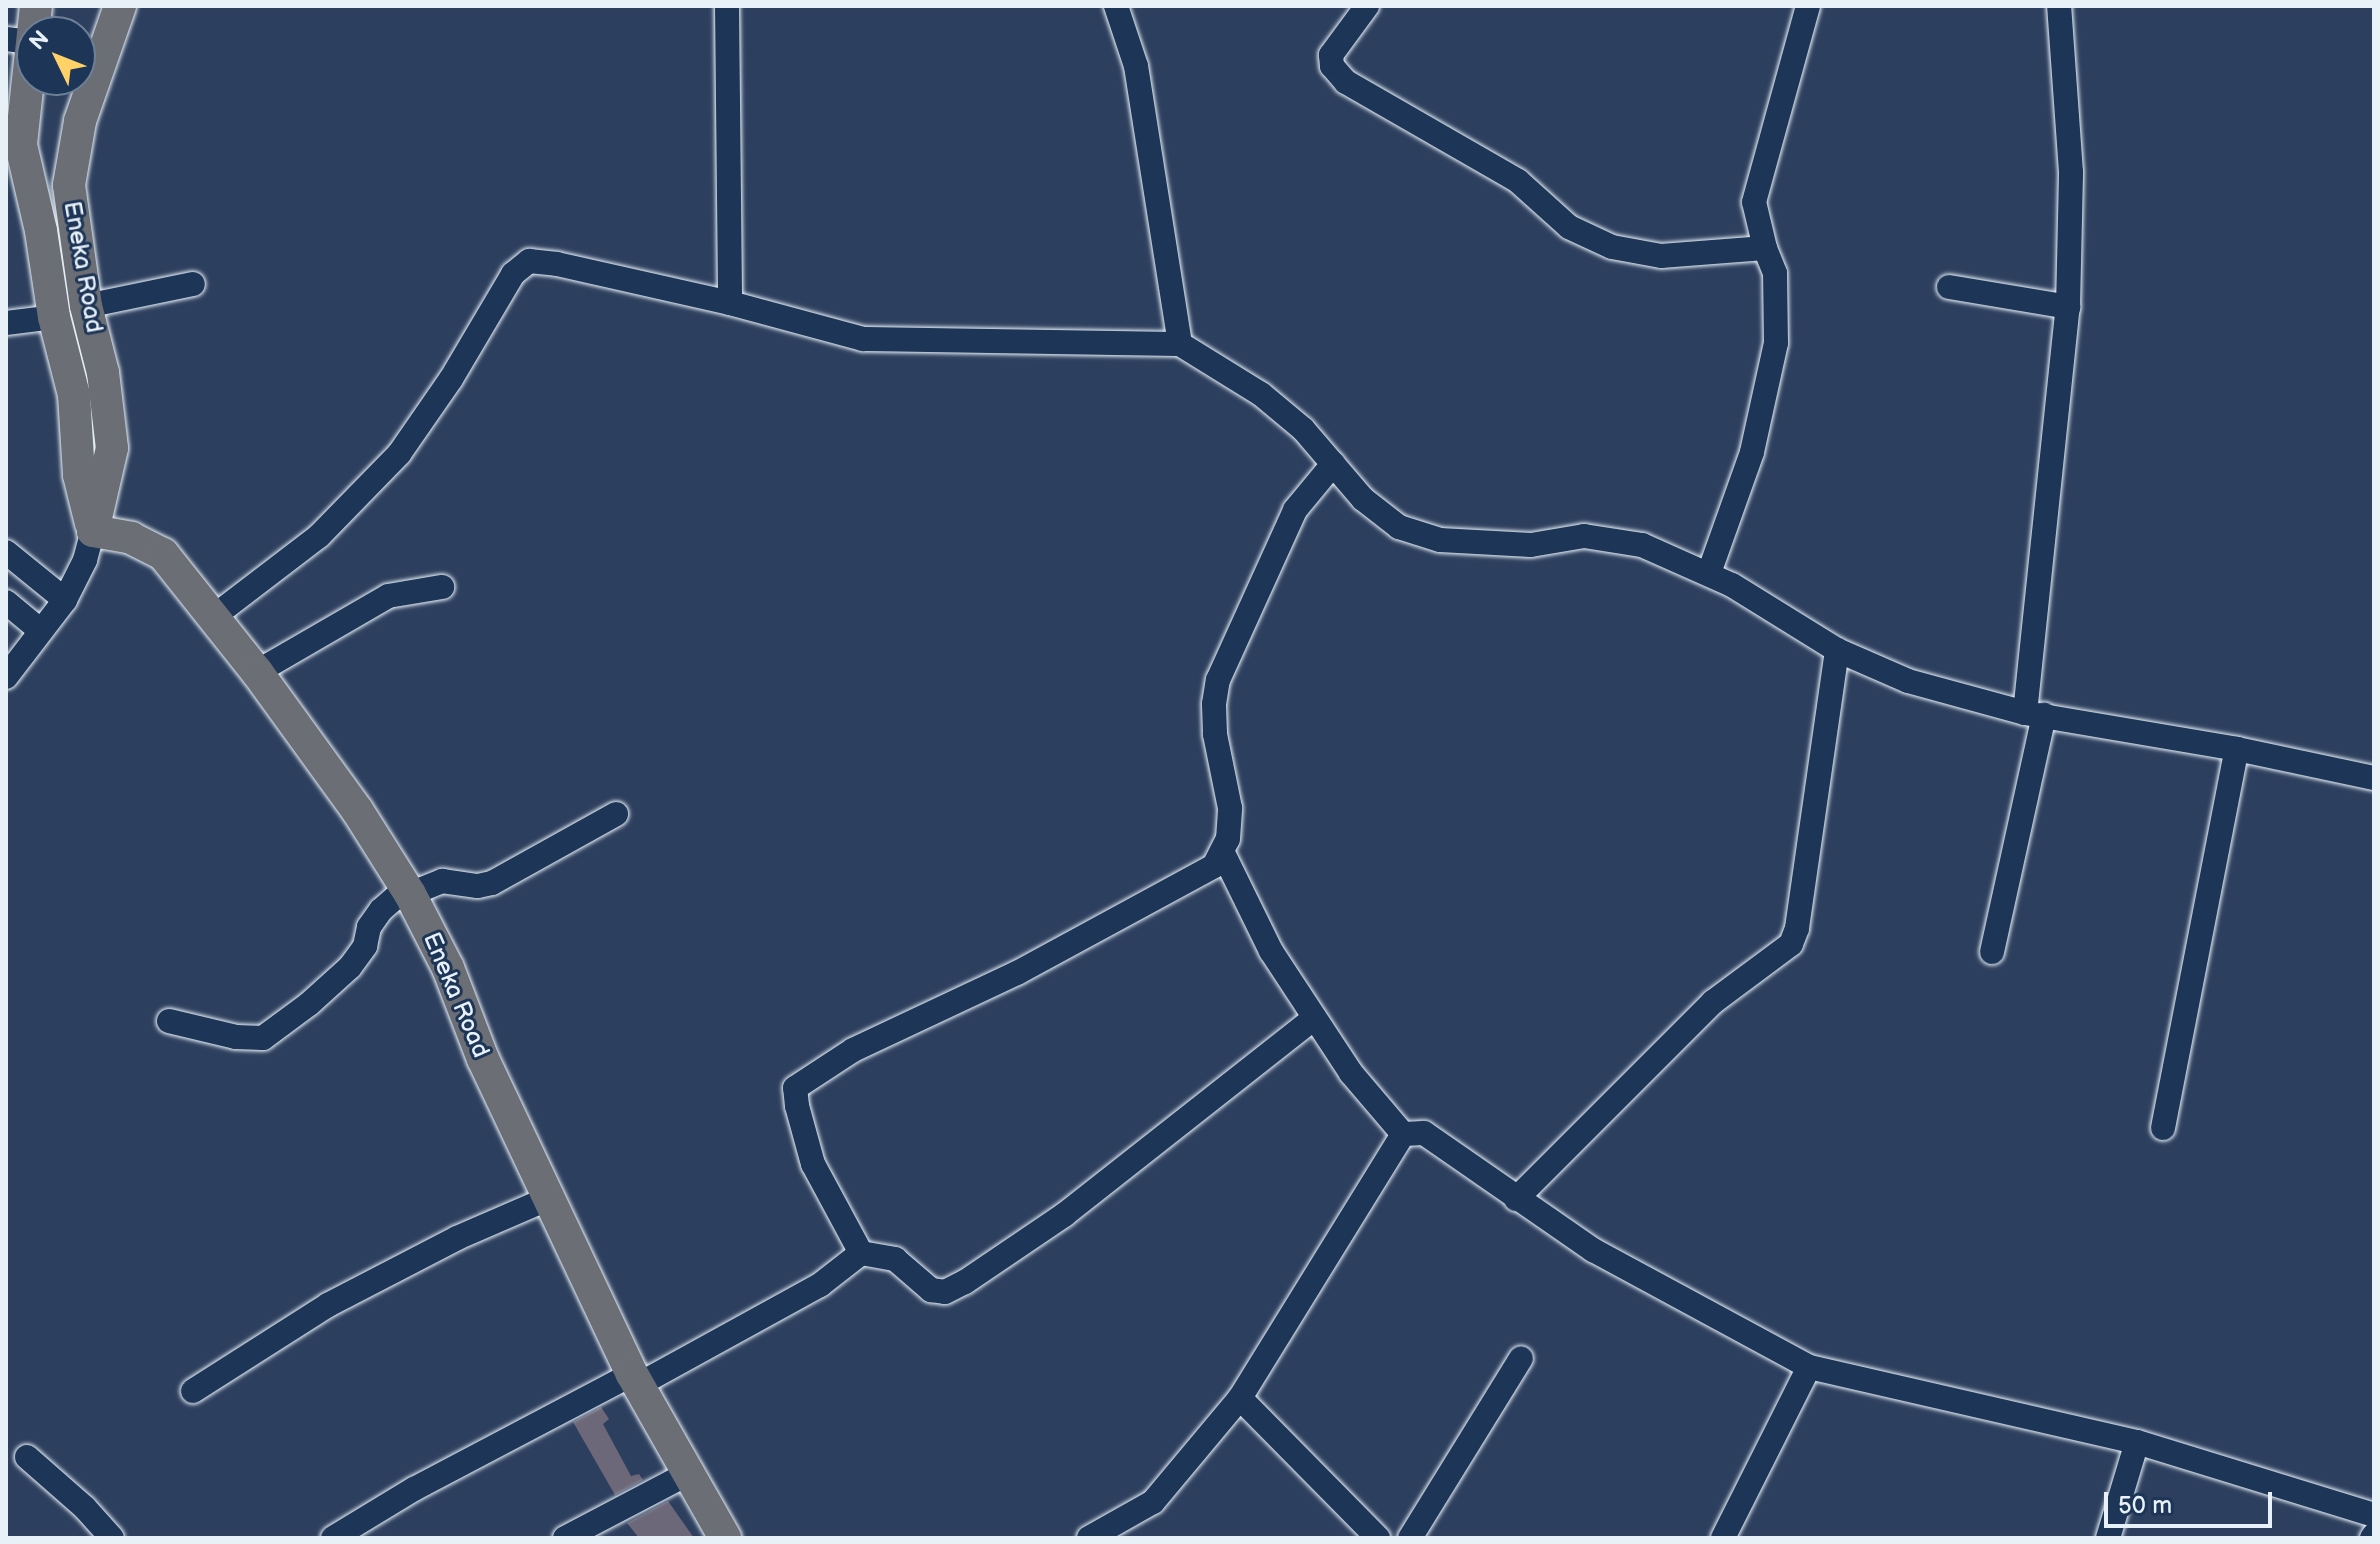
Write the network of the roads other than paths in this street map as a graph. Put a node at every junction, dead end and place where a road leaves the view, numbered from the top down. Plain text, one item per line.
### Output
1 (120, 6) edge
2 (727, 6) edge
3 (1116, 6) edge
4 (1367, 6) edge
5 (1808, 6) edge
6 (2059, 6) edge
7 (20, 96) edge
8 (1765, 248) junction
9 (193, 284) dead end
10 (1949, 287) dead end
11 (730, 303) junction
12 (86, 306) junction
13 (2068, 307) junction
14 (54, 317) junction
15 (6, 323) edge
16 (1180, 344) junction
17 (1333, 464) junction
18 (93, 531) junction
19 (6, 552) edge
20 (1709, 573) junction
21 (442, 587) dead end
22 (65, 600) junction
23 (6, 602) edge
24 (213, 617) junction
25 (41, 631) junction
26 (1837, 650) junction
27 (257, 672) junction
28 (6, 677) edge
29 (2034, 714) junction
30 (2237, 749) junction
31 (2374, 778) edge
32 (616, 814) dead end
33 (1223, 853) junction
34 (408, 891) junction
35 (1992, 952) dead end
36 (1314, 1018) junction
37 (169, 1021) dead end
38 (2163, 1128) dead end
39 (1403, 1134) junction
40 (547, 1199) junction
41 (1516, 1199) junction
42 (861, 1253) junction
43 (1521, 1358) dead end
44 (1809, 1367) junction
45 (635, 1380) junction
46 (193, 1391) dead end
47 (1240, 1398) junction
48 (2137, 1442) junction
49 (27, 1457) dead end
50 (687, 1474) junction
51 (2374, 1515) edge
52 (112, 1538) edge
53 (333, 1538) edge
54 (565, 1538) edge
55 (725, 1538) edge
56 (1089, 1538) edge
57 (1378, 1538) edge
58 (1410, 1538) edge
59 (1723, 1538) edge
60 (2108, 1538) edge

1 - 12 main road, Eneka Road
2 - 11 street
3 - 16 street
4 - 8 street
5 - 8 street
6 - 13 street
7 - 14 main road, Eneka Road
8 - 20 street
9 - 12 street
10 - 13 street
11 - 16 street
11 - 24 street
12 - 18 main road, Eneka Road
13 - 29 street
14 - 15 street
14 - 18 main road, Eneka Road
16 - 17 street
17 - 20 street
17 - 33 street
18 - 22 street
18 - 24 main road, Eneka Road
19 - 22 street
20 - 26 street
21 - 27 street
22 - 25 street
23 - 25 street
24 - 27 main road, Eneka Road
25 - 28 street
26 - 29 street
26 - 41 street
27 - 34 main road, Eneka Road
29 - 30 street
29 - 35 street
30 - 31 street
30 - 38 street
32 - 34 street
33 - 36 street
33 - 42 street
34 - 37 street
34 - 40 main road, Eneka Road
36 - 39 street
36 - 42 street
39 - 41 street
39 - 47 street
40 - 45 main road, Eneka Road
40 - 46 street
41 - 44 street
42 - 45 street
43 - 58 street
44 - 48 street
44 - 59 street
45 - 50 main road, Eneka Road
45 - 53 street
47 - 56 street
47 - 57 street
48 - 51 street
48 - 60 street
49 - 52 street
50 - 54 street
50 - 55 main road, Eneka Road

